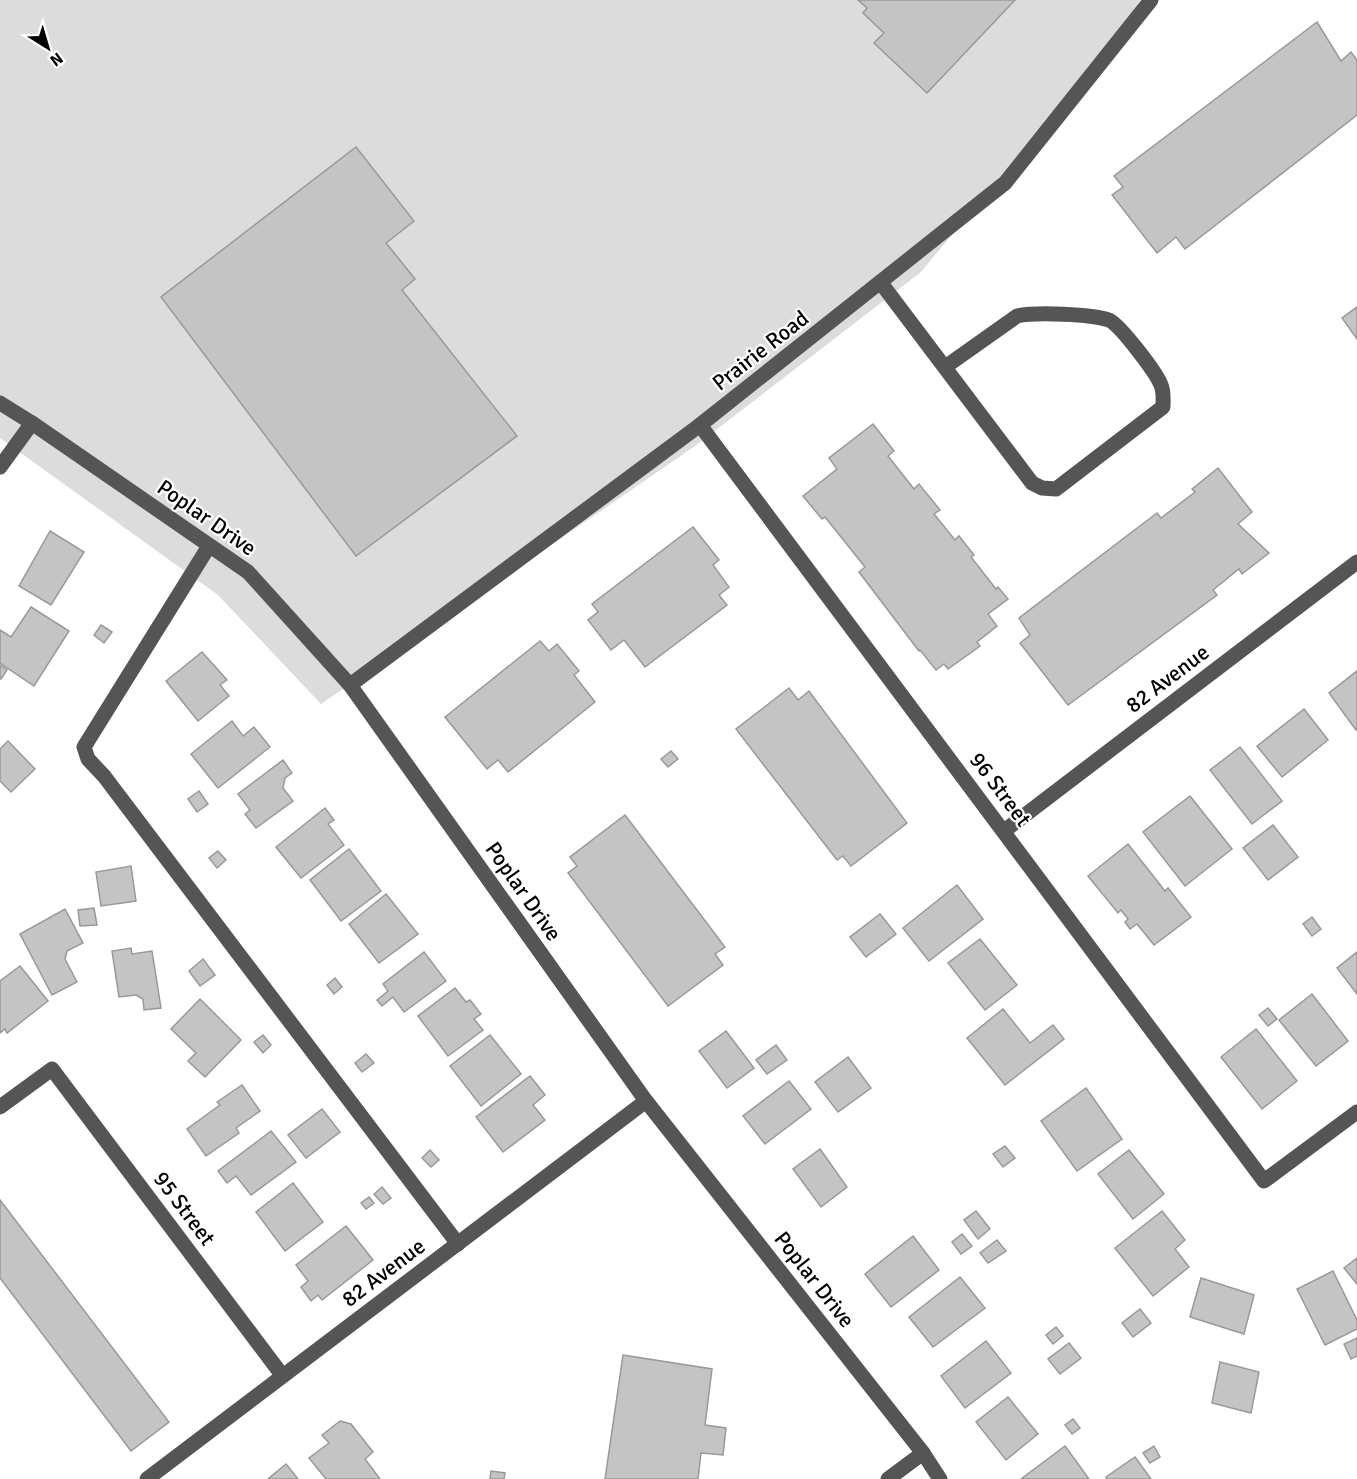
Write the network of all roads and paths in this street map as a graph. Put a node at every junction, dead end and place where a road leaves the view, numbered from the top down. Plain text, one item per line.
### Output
1 (1151, 0) edge
2 (881, 283) junction
3 (945, 367) junction
4 (0, 403) edge
5 (32, 423) junction
6 (700, 425) junction
7 (0, 466) edge
8 (209, 546) junction
9 (1357, 562) edge
10 (350, 686) junction
11 (1004, 831) junction
12 (646, 1101) junction
13 (0, 1107) edge
14 (1357, 1112) edge
15 (458, 1244) junction
16 (282, 1375) junction
17 (923, 1453) junction
18 (147, 1479) edge
19 (888, 1479) edge
20 (940, 1479) edge

1 - 2 street, Prairie Road
2 - 3 street
2 - 6 street, Prairie Road
3 - 3 street
4 - 5 street, Poplar Drive
5 - 7 street
5 - 8 street, Poplar Drive
6 - 10 street, Prairie Road
6 - 11 street, 96 Street
8 - 10 street, Poplar Drive
8 - 15 street
9 - 11 street, 82 Avenue
10 - 12 street, Poplar Drive
11 - 14 street, 96 Street
12 - 15 street, 82 Avenue
12 - 17 street, Poplar Drive
13 - 16 street, 95 Street
15 - 16 street, 82 Avenue
16 - 18 street, 82 Avenue
17 - 19 street
17 - 20 street, Poplar Drive

